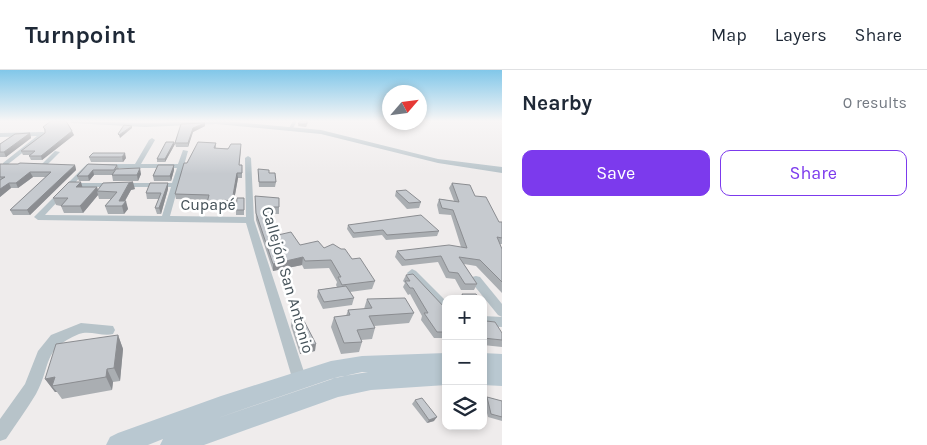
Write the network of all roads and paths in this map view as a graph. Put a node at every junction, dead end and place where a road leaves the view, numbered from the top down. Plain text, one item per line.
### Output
1 (38, 138) edge
2 (347, 138) edge
3 (152, 140) dead end
4 (185, 151) dead end
5 (58, 152) dead end
6 (248, 158) dead end
7 (14, 165) edge
8 (33, 165) edge
9 (43, 166) junction
10 (52, 166) edge
11 (79, 166) dead end
12 (87, 166) junction
13 (137, 166) junction
14 (180, 166) junction
15 (502, 170) edge
16 (68, 185) junction
17 (175, 185) junction
18 (165, 219) junction
19 (250, 220) junction
20 (412, 273) edge
21 (476, 280) edge
22 (442, 305) edge
23 (502, 312) edge
24 (487, 321) edge
25 (502, 322) edge
26 (109, 330) dead end
27 (442, 361) edge
28 (487, 361) edge
29 (502, 362) edge
30 (442, 376) edge
31 (487, 376) edge
32 (502, 376) edge
33 (300, 381) junction
34 (0, 433) edge
35 (118, 445) edge
36 (172, 445) edge

1 - 7 street
2 - 15 street
3 - 13 street
4 - 14 street
5 - 9 street
6 - 19 street, Callejón San Antonio
8 - 9 street
9 - 10 street
11 - 12 street
12 - 13 street
12 - 16 street
13 - 14 street
14 - 17 street
16 - 17 street
16 - 18 street, Cupapé
17 - 18 street
18 - 19 street, Cupapé
19 - 33 street, Callejón San Antonio
20 - 22 street
21 - 23 street
24 - 25 street
26 - 34 street
27 - 33 main road
28 - 29 main road
30 - 36 main road
31 - 32 main road
33 - 35 main road

